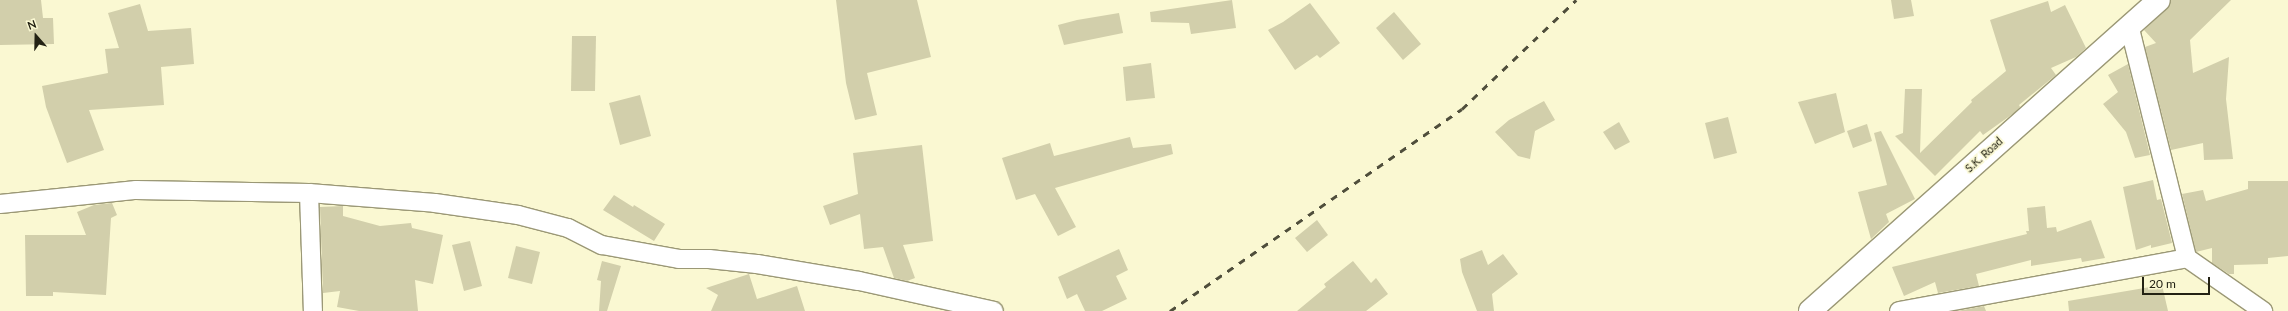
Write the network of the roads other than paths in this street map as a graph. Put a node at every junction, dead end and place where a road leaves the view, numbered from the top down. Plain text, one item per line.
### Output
1 (2159, 0) edge
2 (2129, 25) junction
3 (309, 193) junction
4 (0, 204) edge
5 (2188, 258) junction
6 (313, 311) edge
7 (994, 311) edge
8 (1810, 311) edge
9 (1899, 311) edge
10 (2263, 311) edge

1 - 2 main road, S.K. Road
2 - 5 street
2 - 8 main road, S.K. Road
3 - 4 street
3 - 6 street
3 - 7 street
5 - 9 street
5 - 10 street

